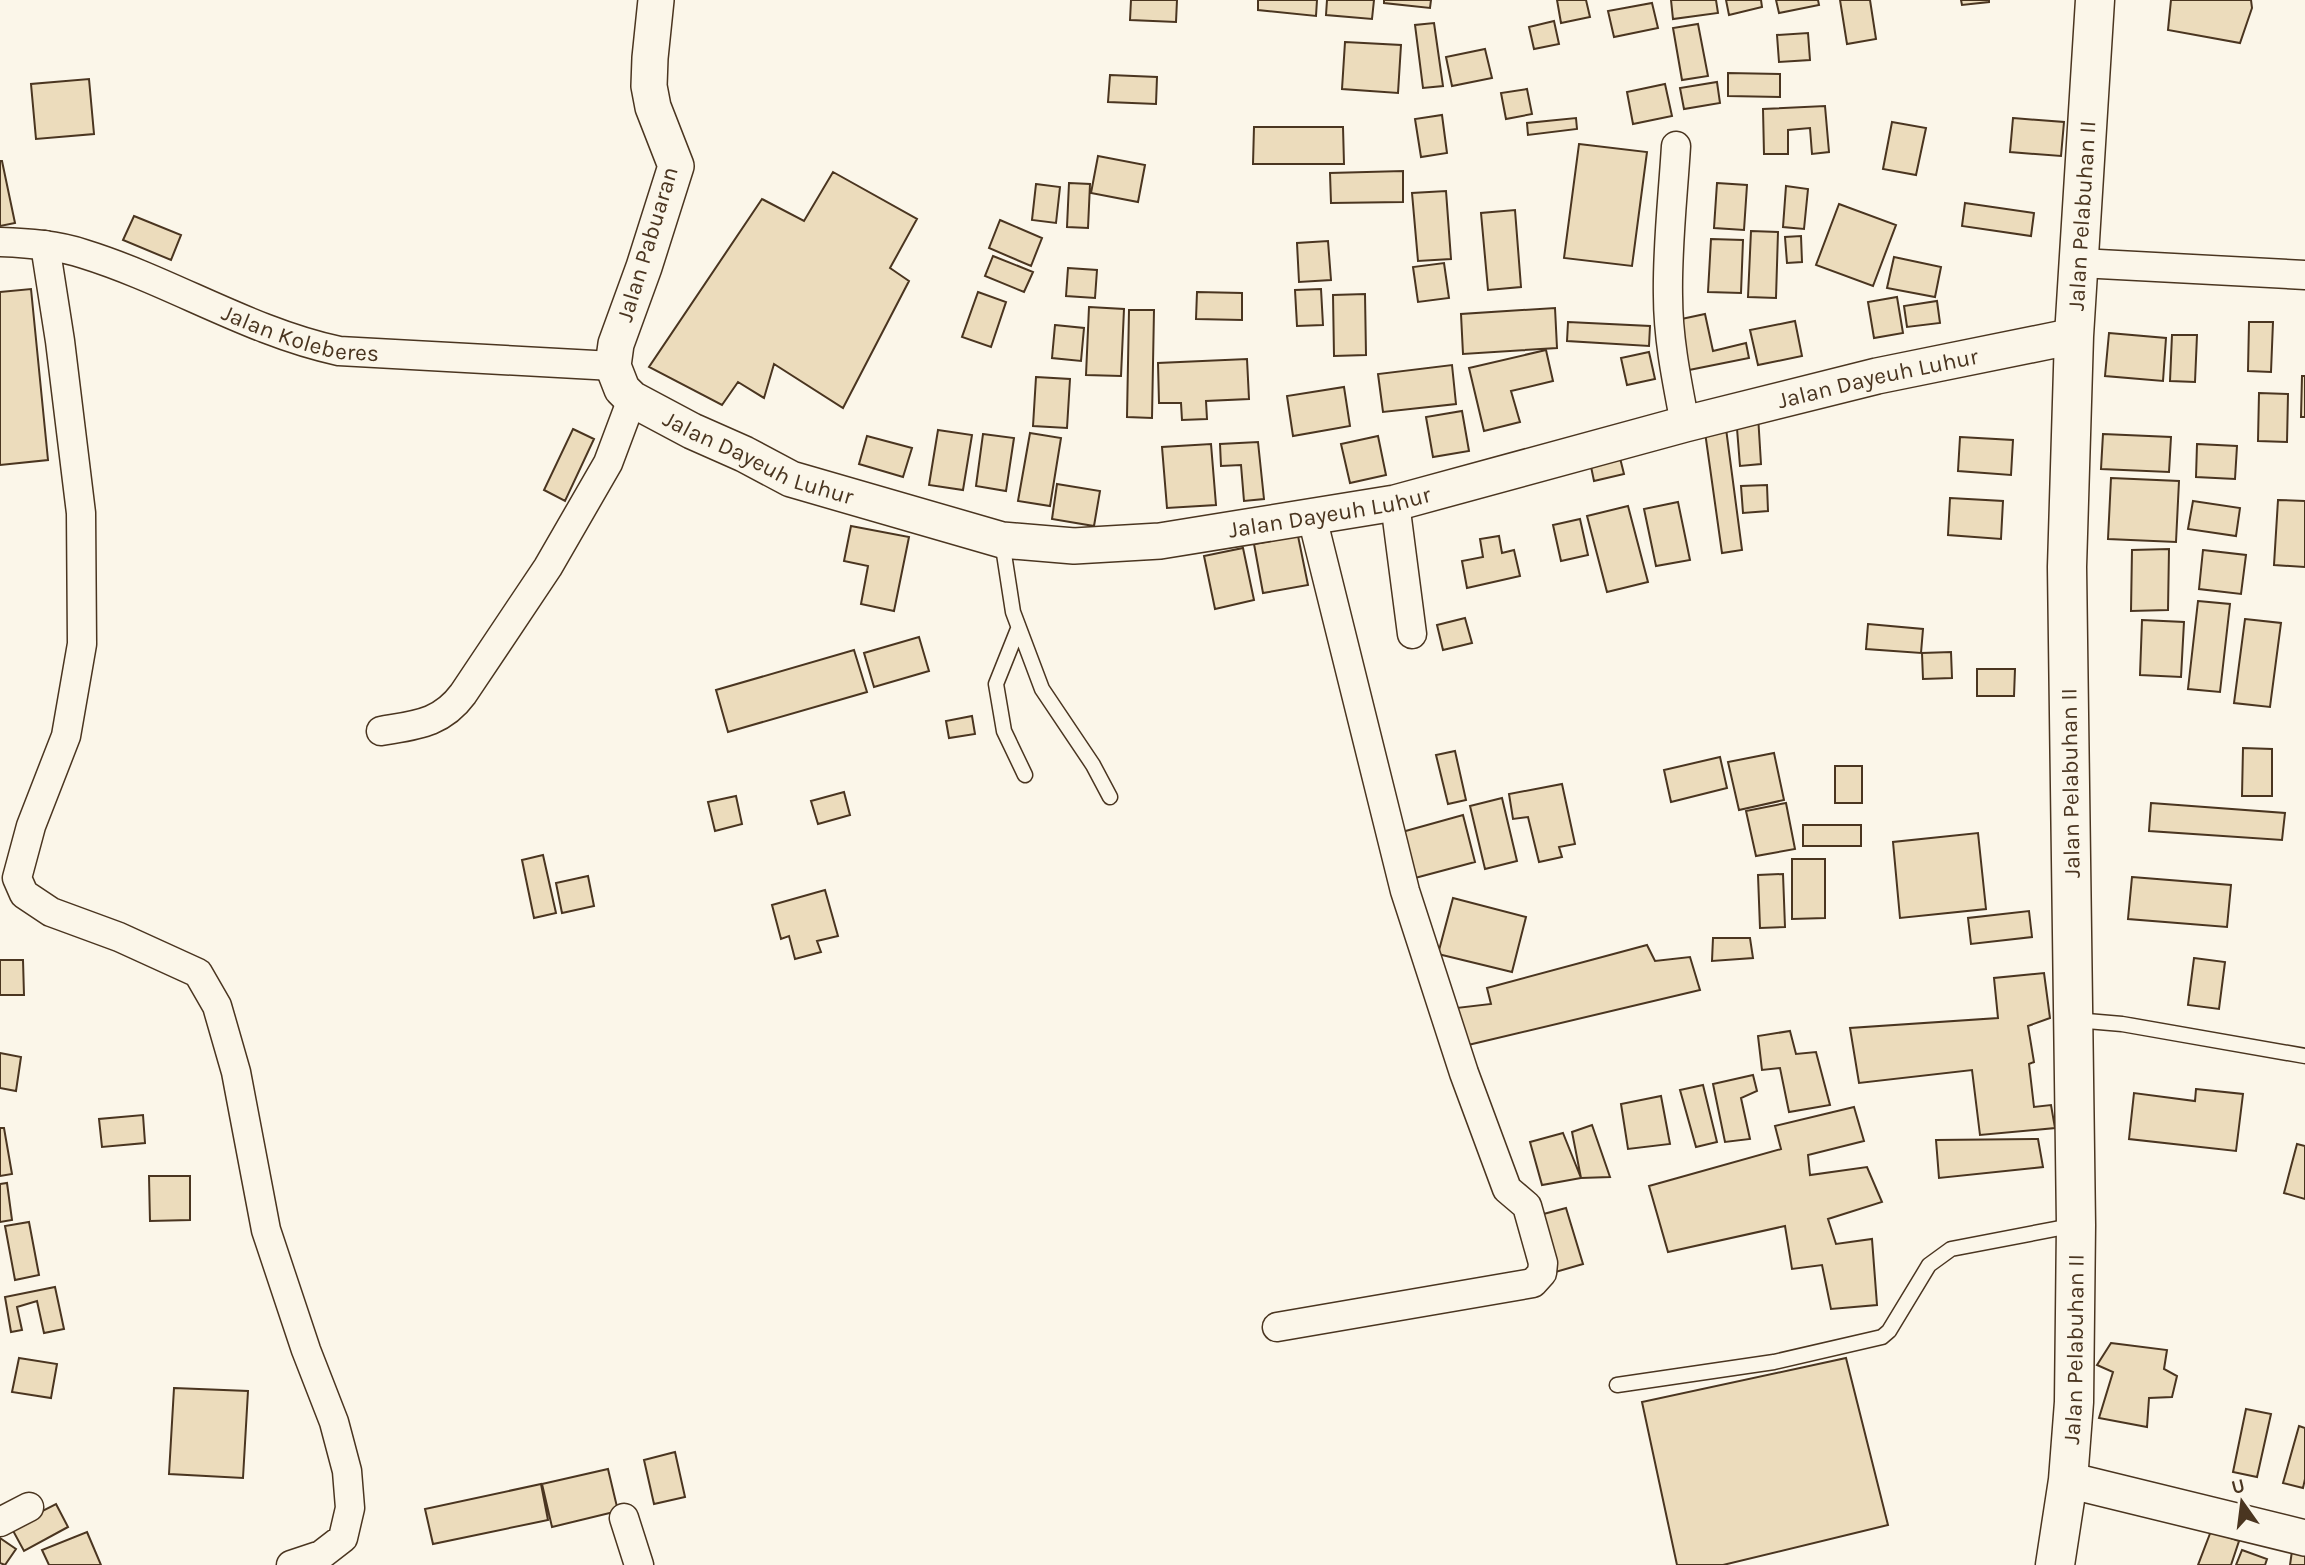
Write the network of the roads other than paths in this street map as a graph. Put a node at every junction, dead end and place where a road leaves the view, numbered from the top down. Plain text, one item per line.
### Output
1 (656, 0) edge
2 (2095, 0) edge
3 (1676, 146) dead end
4 (0, 242) edge
5 (45, 245) junction
6 (2080, 263) junction
7 (2305, 275) edge
8 (2074, 336) junction
9 (613, 366) junction
10 (632, 399) junction
11 (1685, 424) junction
12 (1395, 503) junction
13 (1312, 517) junction
14 (1002, 540) junction
15 (1018, 629) junction
16 (1412, 634) dead end
17 (381, 731) dead end
18 (1025, 775) dead end
19 (1110, 797) dead end
20 (8, 877) edge
21 (2074, 1020) junction
22 (2305, 1055) edge
23 (2076, 1224) junction
24 (1277, 1327) dead end
25 (1617, 1385) dead end
26 (2068, 1480) junction
27 (29, 1507) dead end
28 (624, 1518) dead end
29 (0, 1522) edge
30 (2305, 1538) edge
31 (291, 1565) edge
32 (639, 1565) edge
33 (2055, 1565) edge

1 - 9 street, Jalan Pabuaran
2 - 6 main road, Jalan Pelabuhan II
3 - 11 street
4 - 5 street, Jalan Koleberes
5 - 9 street, Jalan Koleberes
5 - 20 street
6 - 7 street
6 - 8 main road, Jalan Pelabuhan II
8 - 11 street, Jalan Dayeuh Luhur
8 - 21 main road, Jalan Pelabuhan II
9 - 10 street
10 - 14 street, Jalan Dayeuh Luhur
10 - 17 street
11 - 12 street, Jalan Dayeuh Luhur
12 - 13 street, Jalan Dayeuh Luhur
12 - 16 street
13 - 14 street, Jalan Dayeuh Luhur
13 - 24 street
14 - 15 lane
15 - 18 lane
15 - 19 lane
20 - 31 street
21 - 22 lane
21 - 23 main road, Jalan Pelabuhan II
23 - 25 lane
23 - 26 main road, Jalan Pelabuhan II
26 - 30 street
26 - 33 main road, Jalan Pelabuhan II
27 - 29 street
28 - 32 street

